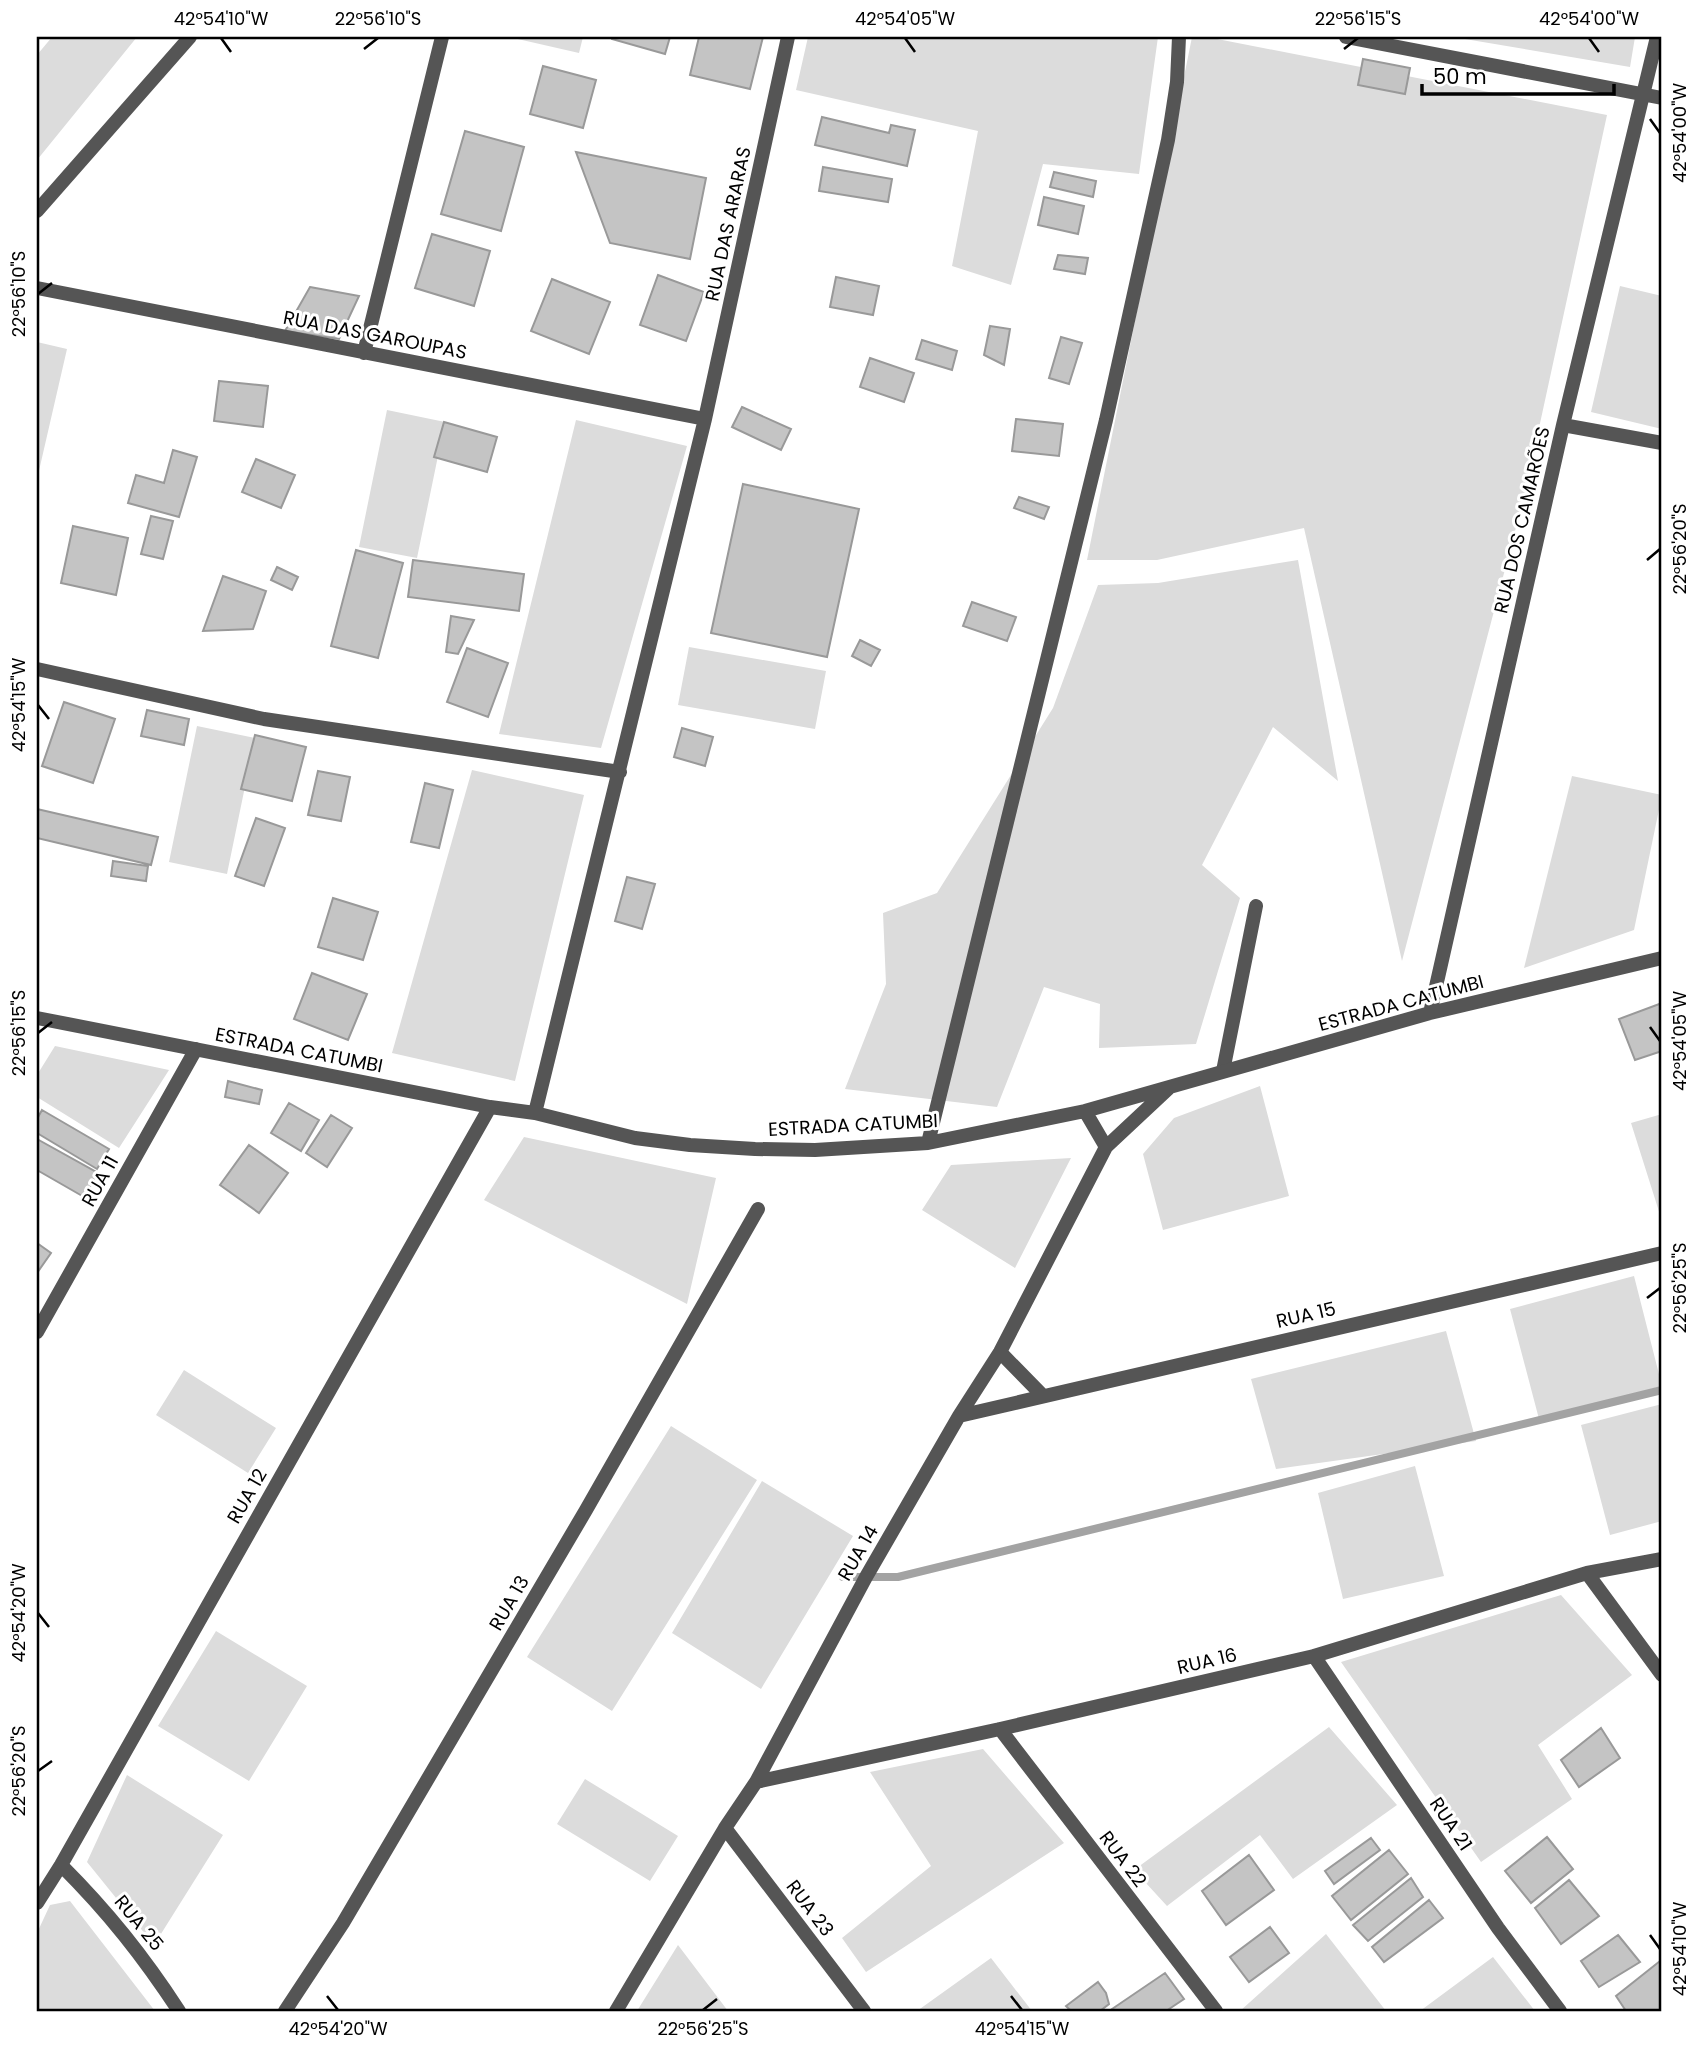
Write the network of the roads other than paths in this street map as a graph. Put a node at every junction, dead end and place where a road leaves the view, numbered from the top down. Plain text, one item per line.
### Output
1 (190, 37) edge
2 (442, 37) edge
3 (788, 37) edge
4 (1178, 37) edge
5 (1346, 37) edge
6 (1657, 37) edge
7 (1643, 95) junction
8 (1662, 99) edge
9 (37, 211) edge
10 (37, 288) edge
11 (364, 353) junction
12 (705, 419) junction
13 (1563, 425) junction
14 (1662, 443) edge
15 (37, 669) edge
16 (620, 772) junction
17 (1256, 906) dead end
18 (1662, 958) edge
19 (1430, 1013) junction
20 (37, 1018) edge
21 (196, 1049) junction
22 (1223, 1071) junction
23 (1172, 1086) junction
24 (490, 1107) junction
25 (1085, 1111) junction
26 (535, 1113) junction
27 (928, 1143) junction
28 (1107, 1147) junction
29 (758, 1209) dead end
30 (1662, 1253) edge
31 (37, 1332) edge
32 (1000, 1352) junction
33 (1043, 1396) junction
34 (959, 1416) junction
35 (1662, 1559) edge
36 (1587, 1573) junction
37 (1314, 1656) junction
38 (1662, 1675) edge
39 (1000, 1730) junction
40 (756, 1782) junction
41 (724, 1828) junction
42 (61, 1865) junction
43 (37, 1903) edge
44 (179, 2011) edge
45 (285, 2011) edge
46 (616, 2011) edge
47 (864, 2011) edge
48 (1216, 2011) edge
49 (1560, 2011) edge

1 - 9 street
2 - 11 street
3 - 12 street, RUA DAS ARARAS
4 - 27 street
5 - 7 street
6 - 7 street, RUA DOS CAMARÕES
7 - 8 street
7 - 13 street, RUA DOS CAMARÕES
10 - 11 street, RUA DAS GAROUPAS
11 - 12 street, RUA DAS GAROUPAS
12 - 16 street, RUA DAS ARARAS
13 - 14 street
13 - 19 street, RUA DOS CAMARÕES
15 - 16 street
16 - 26 street, RUA DAS ARARAS
17 - 22 street
18 - 19 street, ESTRADA CATUMBI
19 - 22 street, ESTRADA CATUMBI
20 - 21 street, ESTRADA CATUMBI
21 - 24 street, ESTRADA CATUMBI
21 - 31 street, RUA 11
22 - 23 street, ESTRADA CATUMBI
23 - 25 street, ESTRADA CATUMBI
23 - 28 street, RUA 14
24 - 26 street, ESTRADA CATUMBI
24 - 42 street, RUA 12
25 - 27 street, ESTRADA CATUMBI
25 - 28 street
26 - 27 street, ESTRADA CATUMBI
28 - 32 street, RUA 14
29 - 45 street, RUA 13
30 - 33 street, RUA 15
32 - 33 street
32 - 34 street, RUA 14
33 - 34 street, RUA 15
34 - 40 street, RUA 14
35 - 36 street, RUA 16
36 - 37 street, RUA 16
36 - 38 street
37 - 39 street, RUA 16
37 - 49 street, RUA 21
39 - 40 street, RUA 16
39 - 48 street, RUA 22
40 - 41 street, RUA 14
41 - 46 street, RUA 14
41 - 47 street, RUA 23
42 - 43 street, RUA 12
42 - 44 street, RUA 25

